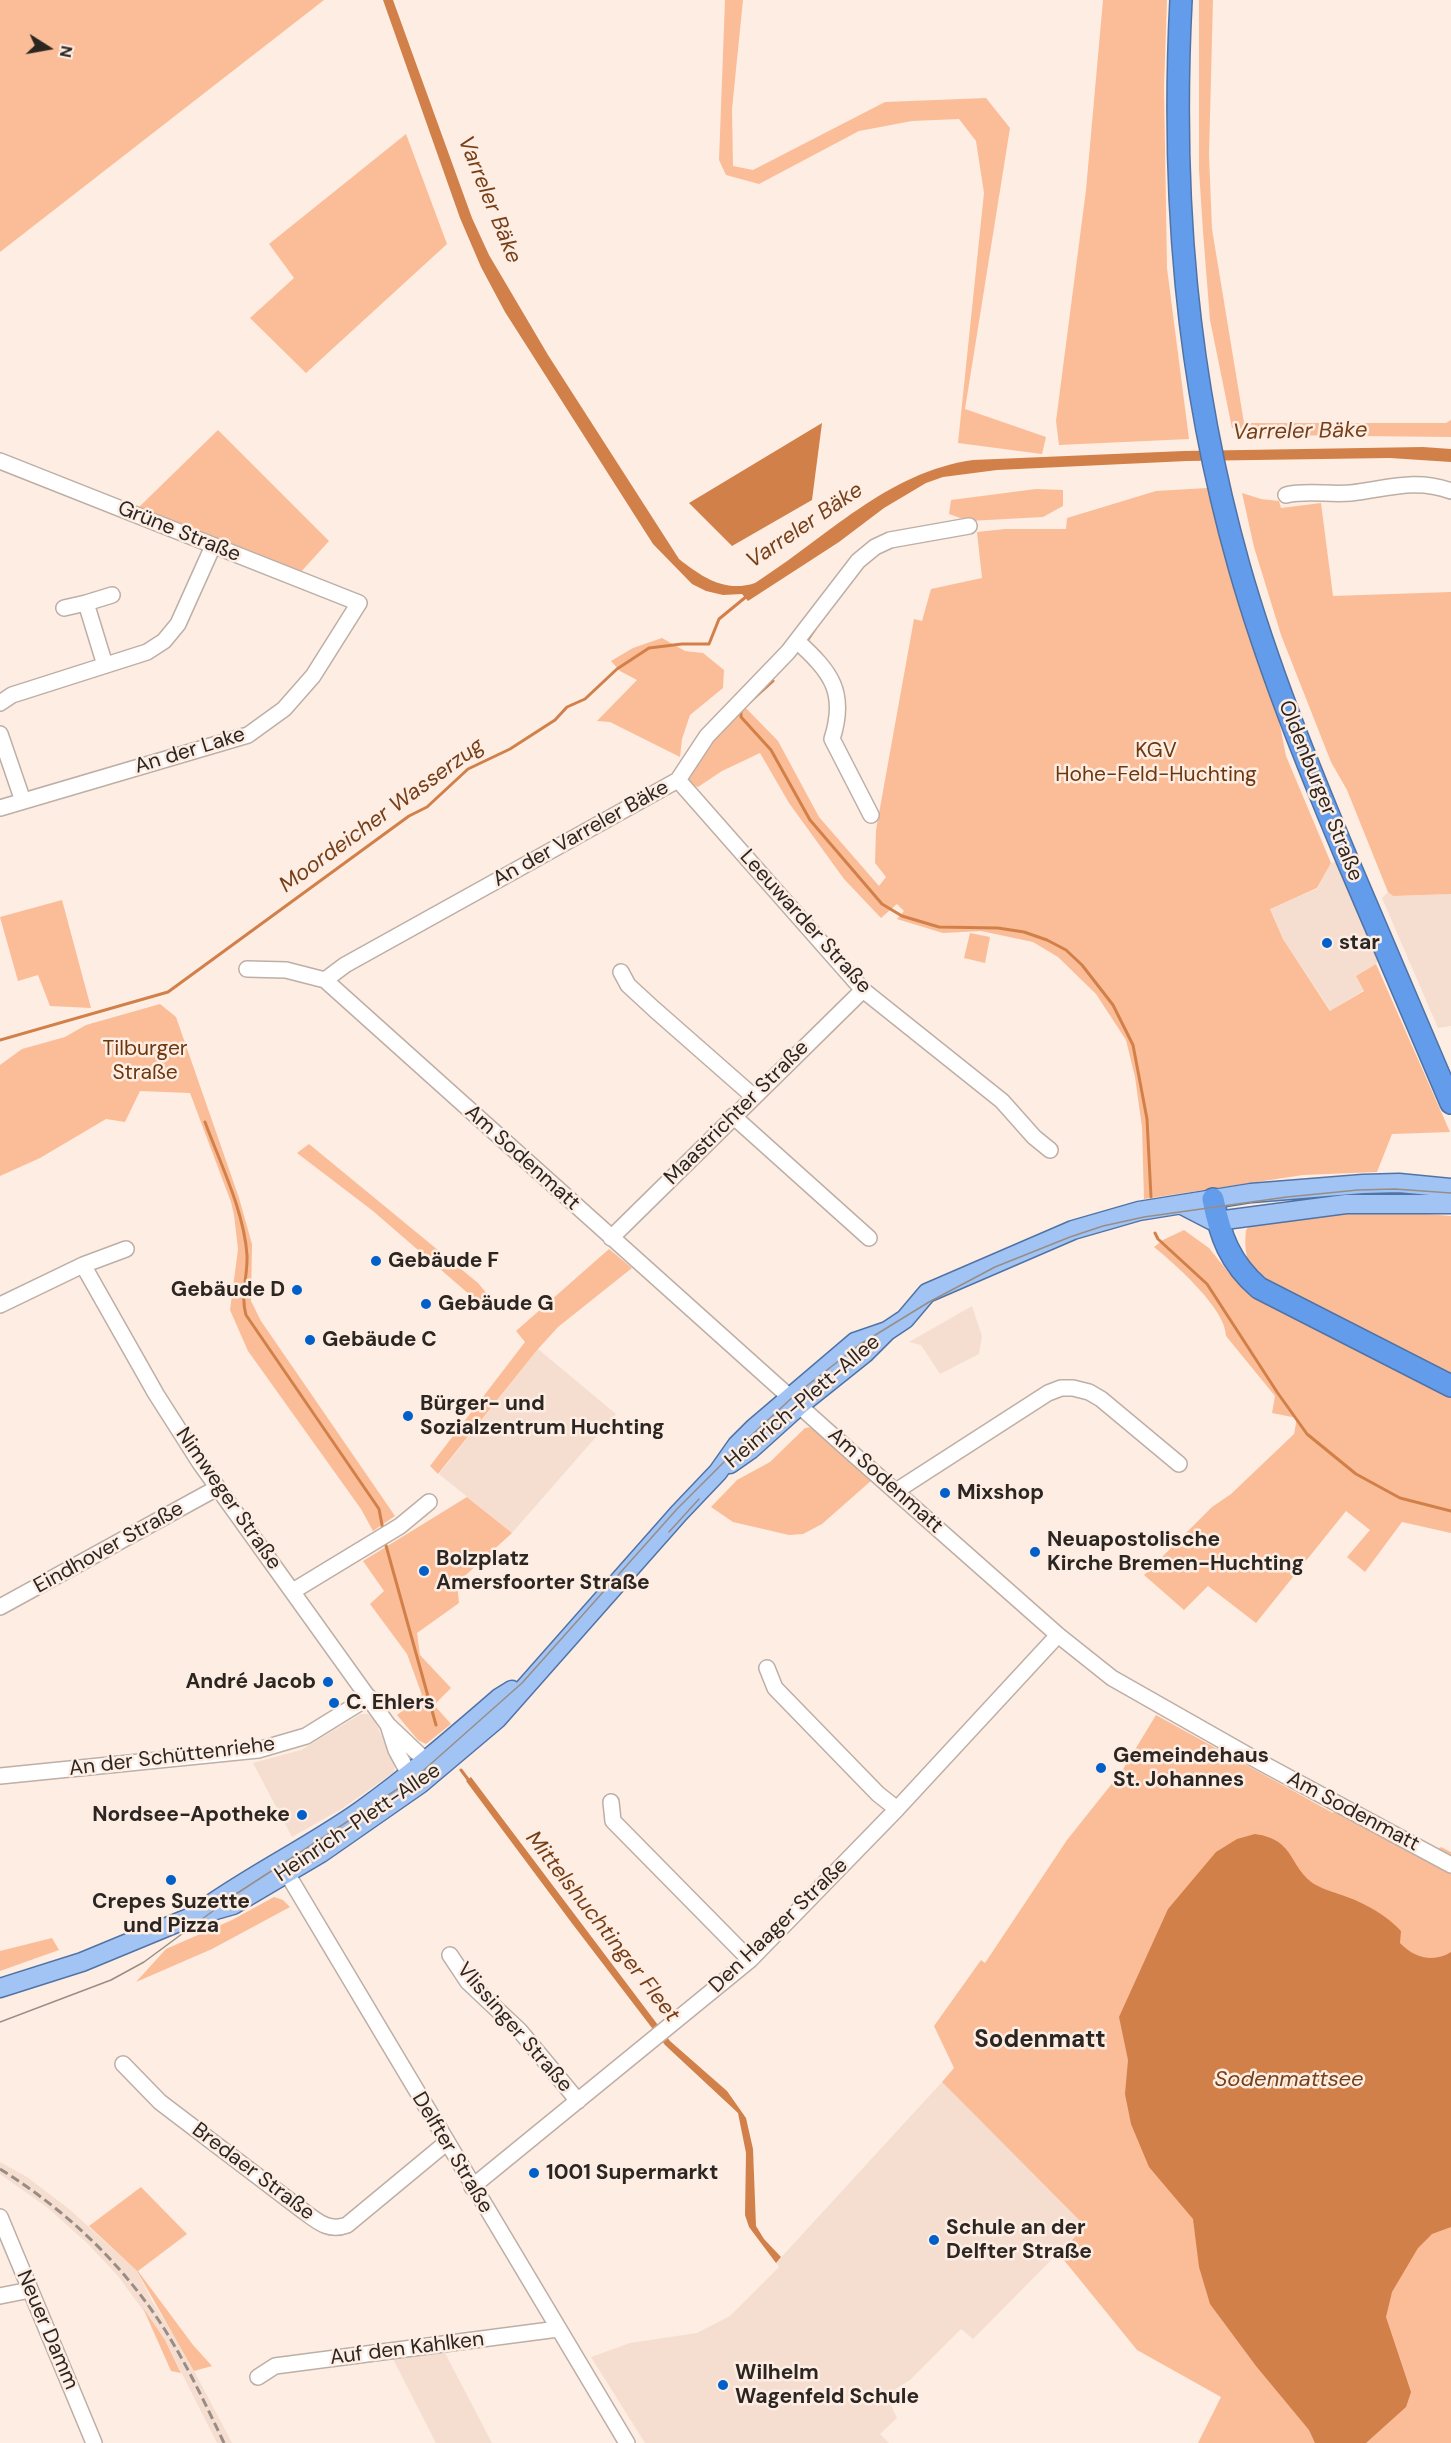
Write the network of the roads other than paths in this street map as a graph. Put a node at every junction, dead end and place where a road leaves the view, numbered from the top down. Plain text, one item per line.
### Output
1 (1181, 0) edge
2 (1192, 0) edge
3 (1214, 432) junction
4 (0, 461) edge
5 (1226, 490) junction
6 (1451, 491) edge
7 (1286, 495) dead end
8 (969, 526) dead end
9 (213, 546) junction
10 (112, 595) dead end
11 (86, 603) junction
12 (359, 603) joint
13 (64, 608) dead end
14 (797, 641) junction
15 (105, 665) junction
16 (0, 703) edge
17 (0, 734) edge
18 (678, 780) junction
19 (23, 801) junction
20 (0, 808) edge
21 (871, 815) dead end
22 (247, 969) dead end
23 (621, 972) dead end
24 (325, 980) junction
25 (863, 990) junction
26 (1451, 1071) edge
27 (753, 1096) junction
28 (1451, 1103) edge
29 (733, 1116) junction
30 (1050, 1150) dead end
31 (1451, 1188) edge
32 (1213, 1199) junction
33 (1451, 1204) edge
34 (1182, 1205) junction
35 (1217, 1221) junction
36 (611, 1238) junction
37 (869, 1238) dead end
38 (126, 1248) dead end
39 (83, 1265) junction
40 (0, 1305) edge
41 (1451, 1386) edge
42 (795, 1401) junction
43 (1179, 1464) dead end
44 (217, 1488) junction
45 (896, 1491) junction
46 (429, 1502) dead end
47 (293, 1591) junction
48 (0, 1607) edge
49 (1058, 1635) junction
50 (767, 1668) dead end
51 (533, 1676) junction
52 (369, 1698) junction
53 (388, 1725) junction
54 (426, 1761) junction
55 (0, 1776) edge
56 (417, 1777) junction
57 (611, 1802) dead end
58 (897, 1809) junction
59 (1451, 1865) edge
60 (284, 1868) junction
61 (450, 1955) dead end
62 (750, 1960) junction
63 (0, 1988) edge
64 (123, 2064) dead end
65 (578, 2101) junction
66 (446, 2143) junction
67 (472, 2187) junction
68 (0, 2217) edge
69 (30, 2290) junction
70 (0, 2296) edge
71 (558, 2329) junction
72 (258, 2377) dead end
73 (94, 2443) edge
74 (627, 2443) edge

1 - 3 highway
2 - 3 highway
3 - 5 highway, Oldenburger Straße
4 - 9 street, Grüne Straße
5 - 26 highway, Oldenburger Straße
5 - 28 highway, Oldenburger Straße
6 - 7 street
8 - 14 street, An der Varreler Bäke
9 - 12 street, Grüne Straße
9 - 15 street
10 - 11 street
11 - 13 street
11 - 15 street
12 - 19 street, An der Lake
14 - 18 street, An der Varreler Bäke
14 - 21 street
15 - 16 street
17 - 19 street
18 - 24 street, An der Varreler Bäke
18 - 25 street, Leeuwarder Straße
19 - 20 street, An der Lake
22 - 24 street, Am Sodenmatt
23 - 27 street
24 - 36 street, Am Sodenmatt
25 - 27 street, Maastrichter Straße
25 - 30 street, Leeuwarder Straße
27 - 29 street, Maastrichter Straße
29 - 36 street, Maastrichter Straße
29 - 37 street
31 - 32 main road, Heinrich-Plett-Allee
32 - 34 main road, Heinrich-Plett-Allee
32 - 35 highway
33 - 35 main road
34 - 35 main road
34 - 42 main road, Heinrich-Plett-Allee
35 - 41 highway
36 - 42 street, Am Sodenmatt
38 - 39 street
39 - 40 street
39 - 44 street, Nimweger Straße
42 - 45 street, Am Sodenmatt
42 - 51 main road, Heinrich-Plett-Allee
43 - 45 street
44 - 47 street, Nimweger Straße
44 - 48 street, Eindhover Straße
45 - 49 street, Am Sodenmatt
46 - 47 street
47 - 52 street, Nimweger Straße
49 - 58 street, Den Haager Straße
49 - 59 street, Am Sodenmatt
50 - 58 street
51 - 54 main road, Heinrich-Plett-Allee
51 - 56 main road, Heinrich-Plett-Allee
52 - 53 street, Nimweger Straße
52 - 55 street, An der Schüttenriehe
53 - 54 street, Nimweger Straße
53 - 56 street, Nimweger Straße
54 - 56 main road, Heinrich-Plett-Allee
56 - 60 main road, Heinrich-Plett-Allee
57 - 62 street
58 - 62 street, Den Haager Straße
60 - 63 main road, Heinrich-Plett-Allee
60 - 66 street, Delfter Straße
61 - 65 street, Vlissinger Straße
62 - 65 street, Den Haager Straße
64 - 66 street, Bredaer Straße
65 - 67 street, Den Haager Straße
66 - 67 street, Delfter Straße
67 - 71 street, Delfter Straße
68 - 69 street, Neuer Damm
69 - 70 street
69 - 73 street, Neuer Damm
71 - 72 street, Auf den Kahlken
71 - 74 street, Delfter Straße

